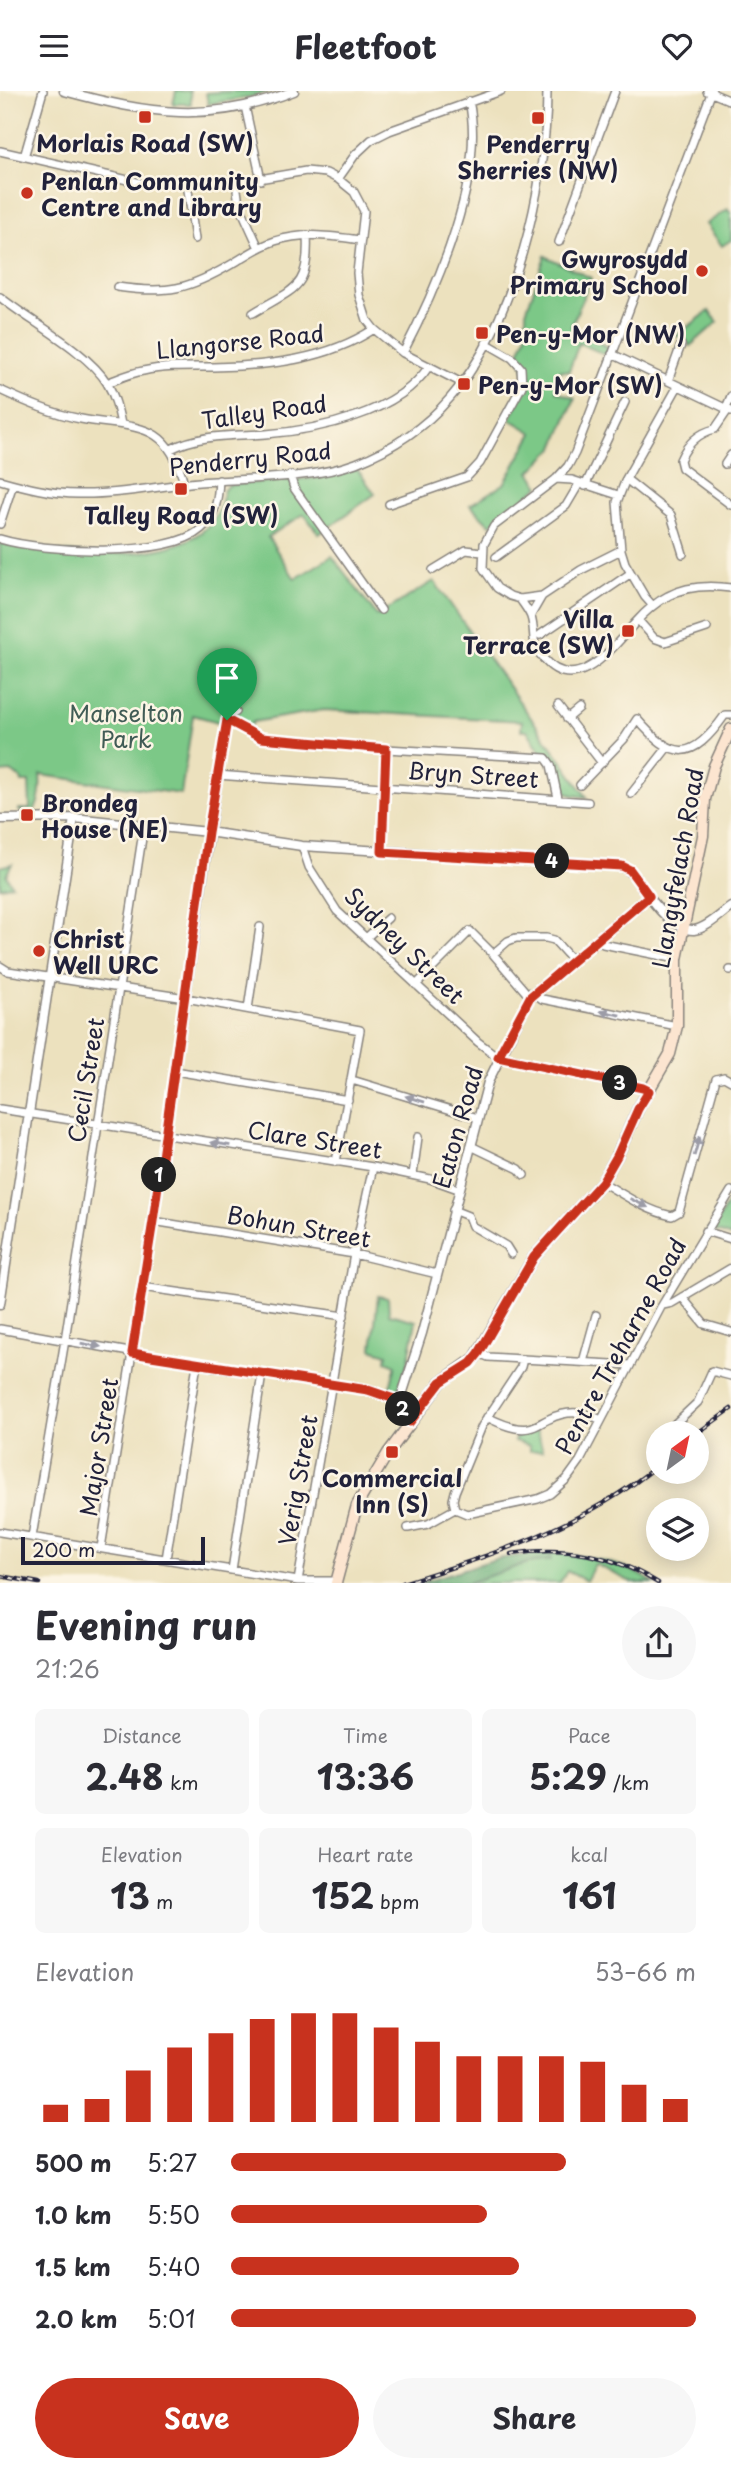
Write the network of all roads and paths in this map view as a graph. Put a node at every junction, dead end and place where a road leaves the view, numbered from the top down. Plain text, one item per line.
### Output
1 (43, 91) edge
2 (64, 91) edge
3 (295, 91) edge
4 (501, 91) edge
5 (547, 91) edge
6 (615, 91) edge
7 (710, 92) edge
8 (469, 101) junction
9 (731, 101) edge
10 (244, 106) junction
11 (0, 151) edge
12 (24, 157) junction
13 (338, 179) junction
14 (261, 180) junction
15 (187, 183) junction
16 (236, 183) junction
17 (307, 236) junction
18 (195, 239) dead end
19 (361, 240) junction
20 (559, 242) dead end
21 (258, 248) junction
22 (117, 287) dead end
23 (0, 297) edge
24 (253, 313) dead end
25 (374, 329) junction
26 (486, 343) junction
27 (681, 345) dead end
28 (403, 353) junction
29 (612, 354) junction
30 (429, 366) junction
31 (668, 381) junction
32 (107, 383) junction
33 (462, 383) junction
34 (678, 386) junction
35 (0, 390) edge
36 (731, 396) edge
37 (625, 403) dead end
38 (728, 410) edge
39 (121, 425) junction
40 (171, 449) junction
41 (729, 455) edge
42 (725, 464) dead end
43 (568, 466) junction
44 (290, 475) junction
45 (556, 479) junction
46 (626, 479) junction
47 (0, 480) edge
48 (219, 480) junction
49 (578, 483) junction
50 (13, 484) junction
51 (184, 484) junction
52 (618, 495) junction
53 (389, 505) dead end
54 (731, 505) edge
55 (1, 523) edge
56 (0, 539) edge
57 (9, 542) junction
58 (621, 550) junction
59 (482, 552) junction
60 (683, 554) dead end
61 (496, 557) dead end
62 (433, 570) dead end
63 (631, 573) junction
64 (731, 588) edge
65 (542, 596) junction
66 (520, 599) junction
67 (653, 606) junction
68 (381, 610) dead end
69 (531, 615) junction
70 (638, 620) junction
71 (707, 628) dead end
72 (544, 630) dead end
73 (558, 706) dead end
74 (579, 709) dead end
75 (236, 712) dead end
76 (731, 715) edge
77 (567, 719) junction
78 (227, 720) junction
79 (731, 729) edge
80 (667, 748) junction
81 (386, 749) junction
82 (602, 763) junction
83 (217, 775) junction
84 (580, 785) dead end
85 (385, 788) junction
86 (631, 793) dead end
87 (558, 798) junction
88 (588, 802) dead end
89 (74, 818) junction
90 (0, 819) edge
91 (144, 825) junction
92 (208, 832) junction
93 (302, 846) junction
94 (382, 852) junction
95 (649, 896) junction
96 (731, 907) edge
97 (388, 918) dead end
98 (260, 927) dead end
99 (683, 928) junction
100 (366, 938) junction
101 (596, 941) junction
102 (494, 954) junction
103 (677, 959) junction
104 (572, 960) junction
105 (0, 966) edge
106 (4, 972) edge
107 (50, 977) junction
108 (416, 985) junction
109 (118, 989) junction
110 (532, 995) junction
111 (186, 998) junction
112 (248, 1009) junction
113 (677, 1026) junction
114 (498, 1057) junction
115 (175, 1071) junction
116 (352, 1080) junction
117 (731, 1081) edge
118 (649, 1091) junction
119 (348, 1100) junction
120 (0, 1109) edge
121 (30, 1115) junction
122 (478, 1118) junction
123 (97, 1126) junction
124 (165, 1135) junction
125 (418, 1137) dead end
126 (471, 1146) junction
127 (336, 1162) junction
128 (373, 1167) junction
129 (412, 1175) junction
130 (524, 1175) dead end
131 (602, 1182) junction
132 (458, 1189) junction
133 (731, 1191) edge
134 (453, 1210) junction
135 (153, 1221) junction
136 (705, 1231) junction
137 (731, 1239) edge
138 (354, 1254) junction
139 (511, 1254) dead end
140 (731, 1268) edge
141 (437, 1274) junction
142 (142, 1287) junction
143 (682, 1297) junction
144 (0, 1304) edge
145 (663, 1305) junction
146 (596, 1315) dead end
147 (344, 1316) junction
148 (0, 1329) edge
149 (731, 1332) edge
150 (65, 1340) junction
151 (132, 1353) junction
152 (479, 1353) junction
153 (523, 1359) junction
154 (583, 1362) junction
155 (197, 1364) junction
156 (629, 1365) junction
157 (262, 1374) junction
158 (731, 1376) edge
159 (333, 1385) junction
160 (400, 1401) junction
161 (487, 1417) junction
162 (601, 1420) junction
163 (678, 1421) edge
164 (410, 1422) junction
165 (455, 1509) junction
166 (408, 1528) dead end
167 (0, 1532) edge
168 (32, 1537) junction
169 (101, 1548) junction
170 (166, 1559) junction
171 (232, 1570) junction
172 (298, 1581) junction
173 (336, 1582) edge

1 - 12 street
2 - 10 street
3 - 10 street
4 - 8 street
5 - 26 street, Penderry Road
6 - 20 street
7 - 9 street
7 - 29 street
8 - 13 street
8 - 28 street
10 - 14 street
11 - 12 street
12 - 15 street
13 - 14 street
13 - 19 street
14 - 16 street
15 - 16 street
15 - 18 street
16 - 21 street
17 - 19 street
17 - 21 street
17 - 24 street
19 - 25 street
21 - 22 street
23 - 32 street
25 - 28 street
25 - 32 street, Llangorse Road
26 - 33 street, Penderry Road
26 - 53 street
27 - 31 street
28 - 30 street
29 - 31 street
29 - 43 street
30 - 33 street
30 - 40 street, Talley Road
31 - 34 street
32 - 39 street
33 - 44 street, Penderry Road
34 - 38 street
34 - 46 street
35 - 39 street
36 - 38 street
37 - 49 street
38 - 54 street
39 - 40 street
40 - 51 street
41 - 42 street
43 - 45 street
43 - 49 street
44 - 48 street, Penderry Road
44 - 68 street
45 - 49 street
45 - 59 street
46 - 52 street
46 - 60 street
47 - 50 street, Penderry Road
48 - 51 street, Penderry Road
48 - 57 street
49 - 52 street
49 - 61 street
50 - 51 street, Penderry Road
50 - 55 street
52 - 58 street
55 - 57 street
56 - 57 street
58 - 63 street
58 - 65 street
59 - 62 street
59 - 66 street
63 - 67 street
63 - 72 street
64 - 67 street
65 - 66 street
65 - 69 street
66 - 69 street
67 - 70 street
69 - 70 street
70 - 71 street
73 - 77 street
74 - 77 street
75 - 78 street
76 - 80 street
77 - 82 street
78 - 81 street
78 - 83 street, Major Street
79 - 99 main road, Llangyfelach Road
80 - 82 street
80 - 86 street
81 - 85 street
81 - 87 street
82 - 84 street
83 - 85 street, Bryn Street
83 - 92 street, Major Street
85 - 87 street, Bryn Street
85 - 94 street
87 - 88 street, Bryn Street
89 - 90 street
89 - 91 street
89 - 107 street
91 - 92 street
91 - 109 street, Cecil Street
92 - 93 street
92 - 111 street, Major Street
93 - 94 street
93 - 100 street, Sydney Street
94 - 95 street
95 - 99 street
95 - 101 street, Eaton Road
96 - 99 street
97 - 100 street
98 - 112 street
99 - 103 main road, Llangyfelach Road
100 - 108 street, Sydney Street
101 - 103 street
101 - 104 street, Eaton Road
102 - 104 street
102 - 108 street
102 - 110 street
103 - 113 main road, Llangyfelach Road
104 - 110 street, Eaton Road
105 - 106 street
106 - 107 street
107 - 109 street
107 - 121 street
108 - 114 street, Sydney Street
109 - 111 street
109 - 123 street, Cecil Street
113 -> 110 street
110 - 114 street, Eaton Road
111 - 112 street
111 - 115 street, Major Street
112 - 116 street
113 - 118 main road, Llangyfelach Road
114 - 118 street
114 - 122 street, Eaton Road
115 - 119 street
115 - 124 street, Major Street
116 - 119 street
122 -> 116 street
131 -> 117 street
118 - 131 main road, Llangyfelach Road
119 - 127 street
120 - 121 street, Clare Street
121 - 123 street, Clare Street
121 - 144 street
122 - 126 street, Eaton Road
123 - 124 street, Clare Street
123 - 150 street, Cecil Street
127 -> 124 street, Clare Street
124 - 135 street, Major Street
125 - 129 street
126 - 130 street
126 - 132 street, Eaton Road
127 - 128 street, Clare Street
128 - 129 street, Clare Street
128 - 138 street, Verig Street
129 - 132 street, Clare Street
131 - 152 main road, Llangyfelach Road
132 - 134 street, Eaton Road
133 - 136 street, Pentre Treharne Road
134 - 139 street
134 - 141 street, Eaton Road
135 - 138 street, Bohun Street
135 - 142 street, Major Street
136 - 137 street
136 - 145 street, Pentre Treharne Road
138 - 141 street, Bohun Street
138 - 147 street, Verig Street
140 - 143 street
141 - 160 street, Eaton Road
142 - 147 street
142 - 151 street, Major Street
143 - 145 street
143 - 149 street
145 - 156 street, Pentre Treharne Road
146 - 154 street
147 - 159 street, Verig Street
148 - 150 street
150 -> 151 street
150 - 168 street, Cecil Street
151 - 155 street
151 - 169 street, Major Street
152 - 153 street
152 - 164 main road, Llangyfelach Road
153 - 154 street
153 - 161 street
154 - 156 street
155 - 157 street
155 - 170 street
156 - 162 street, Pentre Treharne Road
157 - 159 street
157 - 171 street
158 - 163 street
159 - 160 street
159 - 172 street, Verig Street
160 - 164 street
161 - 162 street
161 - 165 street
162 - 165 street, Pentre Treharne Road
164 - 173 main road, Llangyfelach Road
165 - 166 street
167 - 168 street
168 - 169 street
169 - 170 street
170 - 171 street
171 - 172 street
172 - 173 street

